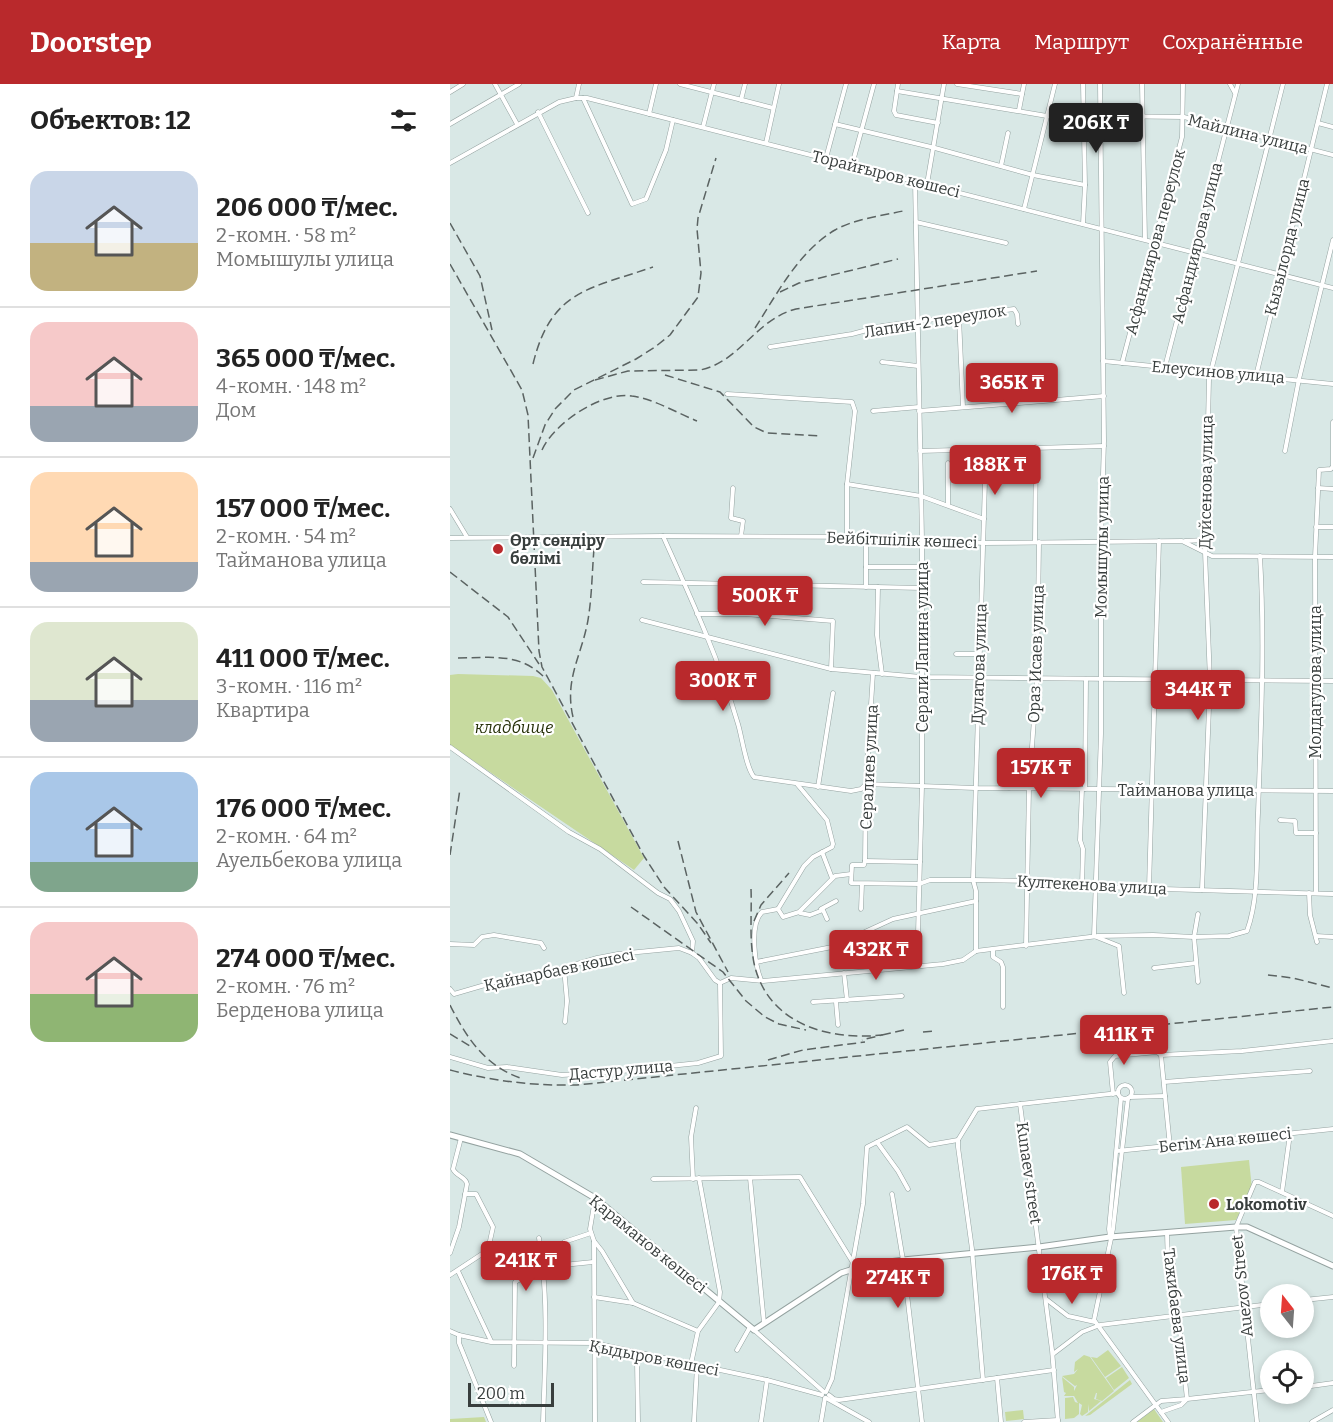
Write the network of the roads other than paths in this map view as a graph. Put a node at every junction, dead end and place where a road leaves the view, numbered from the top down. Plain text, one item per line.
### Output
1 (463, 84) edge
2 (495, 84) edge
3 (519, 84) edge
4 (579, 84) edge
5 (656, 84) edge
6 (680, 84) edge
7 (714, 84) edge
8 (745, 84) edge
9 (779, 84) edge
10 (846, 84) edge
11 (874, 84) edge
12 (898, 84) edge
13 (944, 84) edge
14 (957, 84) edge
15 (1001, 84) edge
16 (1024, 84) edge
17 (1055, 84) edge
18 (1083, 84) edge
19 (1100, 84) edge
20 (1142, 84) edge
21 (1183, 84) edge
22 (1230, 84) edge
23 (1238, 84) edge
24 (1283, 84) edge
25 (1327, 84) edge
26 (1000, 90) junction
27 (897, 91) junction
28 (450, 92) edge
29 (712, 93) junction
30 (502, 94) junction
31 (1022, 94) junction
32 (1236, 94) junction
33 (576, 98) junction
34 (583, 98) junction
35 (942, 98) junction
36 (741, 100) junction
37 (773, 108) junction
38 (1018, 110) junction
39 (538, 112) junction
40 (649, 114) junction
41 (1047, 116) junction
42 (1101, 116) junction
43 (1143, 117) junction
44 (1184, 117) junction
45 (1084, 118) junction
46 (673, 120) junction
47 (938, 123) junction
48 (1318, 123) junction
49 (450, 124) edge
50 (517, 124) junction
51 (835, 124) junction
52 (703, 127) junction
53 (1227, 127) junction
54 (1333, 127) edge
55 (861, 131) junction
56 (1008, 133) dead end
57 (1269, 138) junction
58 (766, 143) junction
59 (934, 148) junction
60 (1311, 150) junction
61 (1333, 155) edge
62 (826, 159) junction
63 (450, 163) edge
64 (852, 165) junction
65 (1001, 166) junction
66 (1033, 175) junction
67 (915, 181) junction
68 (927, 184) junction
69 (1085, 185) junction
70 (1024, 209) junction
71 (588, 213) dead end
72 (916, 222) junction
73 (1083, 224) junction
74 (1102, 228) junction
75 (1145, 239) junction
76 (1333, 240) edge
77 (1155, 242) junction
78 (1006, 243) dead end
79 (1196, 252) junction
80 (1238, 263) junction
81 (1280, 274) junction
82 (1322, 285) junction
83 (1333, 288) edge
84 (959, 318) junction
85 (917, 322) junction
86 (1018, 324) dead end
87 (770, 347) dead end
88 (1103, 361) junction
89 (882, 362) dead end
90 (1122, 363) junction
91 (918, 366) junction
92 (1165, 367) junction
93 (1210, 372) junction
94 (1256, 376) junction
95 (1299, 380) junction
96 (1333, 384) edge
97 (727, 394) dead end
98 (1104, 396) junction
99 (963, 407) junction
100 (919, 409) junction
101 (873, 411) dead end
102 (1333, 423) edge
103 (1333, 445) edge
104 (1104, 446) junction
105 (1036, 447) junction
106 (986, 448) junction
107 (920, 451) junction
108 (1285, 452) dead end
109 (948, 463) dead end
110 (1333, 468) edge
111 (847, 484) junction
112 (733, 488) dead end
113 (1318, 488) junction
114 (1333, 489) edge
115 (921, 496) junction
116 (948, 505) junction
117 (450, 509) edge
118 (984, 519) junction
119 (1316, 526) junction
120 (1333, 527) edge
121 (663, 536) junction
122 (741, 536) junction
123 (467, 537) junction
124 (847, 537) junction
125 (866, 537) junction
126 (450, 538) edge
127 (922, 539) junction
128 (1205, 540) junction
129 (1101, 541) junction
130 (1159, 541) junction
131 (1182, 541) junction
132 (1037, 542) junction
133 (983, 543) junction
134 (1205, 552) junction
135 (1260, 556) junction
136 (1315, 557) junction
137 (1333, 557) edge
138 (866, 567) junction
139 (922, 567) junction
140 (643, 582) dead end
141 (684, 583) junction
142 (866, 586) junction
143 (878, 587) junction
144 (922, 588) junction
145 (698, 614) junction
146 (642, 620) dead end
147 (707, 636) junction
148 (956, 654) dead end
149 (979, 654) junction
150 (831, 669) junction
151 (873, 673) junction
152 (882, 674) junction
153 (921, 677) junction
154 (978, 677) junction
155 (1037, 678) junction
156 (1086, 678) junction
157 (1102, 679) junction
158 (1156, 680) junction
159 (1210, 681) junction
160 (1263, 681) junction
161 (1315, 681) junction
162 (1333, 681) edge
163 (833, 693) dead end
164 (450, 747) edge
165 (1007, 764) dead end
166 (797, 784) junction
167 (866, 784) junction
168 (922, 786) junction
169 (818, 787) junction
170 (975, 788) junction
171 (1009, 788) junction
172 (1029, 788) junction
173 (1083, 789) junction
174 (1098, 789) junction
175 (1153, 789) junction
176 (1206, 790) junction
177 (1259, 790) junction
178 (1316, 791) junction
179 (1333, 791) edge
180 (1280, 820) dead end
181 (1316, 833) junction
182 (822, 852) junction
183 (865, 861) junction
184 (920, 862) junction
185 (851, 874) junction
186 (832, 878) junction
187 (973, 880) junction
188 (1028, 881) junction
189 (862, 884) junction
190 (920, 884) junction
191 (1082, 886) junction
192 (1096, 887) junction
193 (1149, 888) junction
194 (1202, 890) junction
195 (1255, 891) junction
196 (1309, 893) junction
197 (1316, 893) junction
198 (1333, 894) edge
199 (836, 901) dead end
200 (976, 901) junction
201 (778, 909) junction
202 (861, 909) dead end
203 (820, 910) junction
204 (799, 912) junction
205 (919, 912) junction
206 (1198, 914) dead end
207 (827, 919) dead end
208 (918, 933) dead end
209 (1120, 935) junction
210 (1094, 936) junction
211 (1316, 936) junction
212 (1194, 937) junction
213 (1333, 937) edge
214 (1317, 942) dead end
215 (450, 944) edge
216 (1026, 946) junction
217 (1119, 946) junction
218 (544, 948) dead end
219 (993, 950) junction
220 (976, 951) junction
221 (692, 953) junction
222 (756, 962) junction
223 (1196, 963) junction
224 (564, 968) junction
225 (1154, 968) dead end
226 (844, 974) junction
227 (763, 981) junction
228 (1198, 982) dead end
229 (720, 983) junction
230 (450, 989) edge
231 (1124, 993) dead end
232 (902, 996) dead end
233 (847, 1000) junction
234 (813, 1002) dead end
235 (836, 1002) junction
236 (1003, 1007) dead end
237 (565, 1022) dead end
238 (838, 1024) dead end
239 (1333, 1041) edge
240 (1161, 1055) junction
241 (450, 1057) edge
242 (1310, 1071) dead end
243 (1164, 1082) junction
244 (1117, 1095) junction
245 (1165, 1096) junction
246 (1128, 1098) junction
247 (1020, 1104) junction
248 (696, 1108) dead end
249 (1333, 1129) edge
250 (1290, 1134) junction
251 (450, 1135) edge
252 (461, 1138) junction
253 (958, 1140) junction
254 (877, 1142) junction
255 (1170, 1146) junction
256 (1119, 1151) junction
257 (750, 1178) junction
258 (654, 1179) dead end
259 (696, 1179) junction
260 (908, 1189) dead end
261 (1281, 1192) junction
262 (465, 1194) junction
263 (892, 1194) dead end
264 (595, 1198) junction
265 (1333, 1216) edge
266 (1236, 1227) junction
267 (591, 1233) junction
268 (1167, 1233) junction
269 (1110, 1237) junction
270 (539, 1238) dead end
271 (594, 1241) junction
272 (564, 1242) dead end
273 (1039, 1247) junction
274 (450, 1253) edge
275 (972, 1254) junction
276 (903, 1260) junction
277 (593, 1262) junction
278 (852, 1265) junction
279 (1333, 1266) edge
280 (543, 1267) junction
281 (458, 1271) junction
282 (450, 1275) edge
283 (593, 1297) junction
284 (1333, 1297) edge
285 (1046, 1299) junction
286 (1314, 1299) edge
287 (719, 1302) junction
288 (633, 1304) junction
289 (1260, 1305) edge
290 (1245, 1307) junction
291 (1177, 1315) junction
292 (764, 1324) junction
293 (1096, 1324) junction
294 (752, 1329) junction
295 (698, 1330) junction
296 (450, 1331) edge
297 (459, 1335) junction
298 (491, 1341) junction
299 (515, 1342) junction
300 (546, 1342) junction
301 (594, 1343) junction
302 (737, 1350) dead end
303 (639, 1353) junction
304 (1052, 1354) junction
305 (691, 1364) junction
306 (514, 1366) dead end
307 (697, 1366) junction
308 (1054, 1370) junction
309 (997, 1378) junction
310 (767, 1380) junction
311 (983, 1380) junction
312 (1333, 1383) edge
313 (1314, 1385) edge
314 (919, 1388) junction
315 (1260, 1391) edge
316 (1254, 1392) junction
317 (825, 1395) junction
318 (1187, 1399) junction
319 (839, 1400) junction
320 (837, 1405) junction
321 (1155, 1406) junction
322 (1333, 1410) edge
323 (1161, 1412) junction
324 (1031, 1421) edge
325 (1058, 1421) edge
326 (492, 1422) edge
327 (543, 1422) edge
328 (595, 1422) edge
329 (638, 1422) edge
330 (694, 1422) edge
331 (761, 1422) edge
332 (821, 1422) edge
333 (869, 1422) edge
334 (922, 1422) edge
335 (1001, 1422) edge
336 (1024, 1422) edge
337 (1133, 1422) edge
338 (1168, 1422) edge
339 (1257, 1422) edge
340 (1312, 1422) edge

1 - 28 street
2 - 30 street
3 - 30 street
4 - 33 street
5 - 40 street
6 - 29 street
7 - 29 street
8 - 36 street
9 - 37 street
10 - 51 street
11 - 55 street
12 - 27 street
13 - 35 street
14 - 26 street
15 - 26 street
16 - 31 street
17 - 41 street
18 - 45 street
19 - 42 street, Момышулы улица
20 - 43 street
21 - 44 street, Асфандиярова переулок
22 - 32 street
23 - 32 street, Асфандиярова улица
24 - 57 street, Дуйсенова улица
25 - 48 street, Кызылорда улица
26 - 31 street
27 - 35 street, Майлина улица
27 - 47 street
29 - 36 street
29 - 52 street
30 - 49 street
30 - 50 street
31 - 38 street
32 - 53 street, Асфандиярова улица
33 - 34 street, Торайғыров көшесі
33 - 39 street, Торайғыров көшесі
34 - 40 street, Торайғыров көшесі
34 - 46 street
35 - 38 street, Майлина улица
35 - 47 street
36 - 37 street
37 - 58 street
38 - 41 street, Майлина улица
39 - 50 street, Торайғыров көшесі
39 - 71 street
40 - 46 street, Торайғыров көшесі
41 - 45 street, Майлина улица
41 - 66 street
42 - 43 street, Майлина улица
42 - 45 street, Майлина улица
42 - 74 street, Момышулы улица
43 - 44 street, Майлина улица
43 - 75 street
44 - 53 street, Майлина улица
44 - 77 street, Асфандиярова переулок
45 - 69 street
46 - 52 street, Торайғыров көшесі
47 - 59 street
48 - 54 street
48 - 60 street, Кызылорда улица
50 - 63 street, Торайғыров көшесі
51 - 55 street
51 - 62 street
52 - 58 street, Торайғыров көшесі
53 - 57 street, Майлина улица
53 - 79 street, Асфандиярова улица
55 - 59 street
55 - 64 street
56 - 65 street
57 - 60 street, Майлина улица
57 - 80 street, Дуйсенова улица
58 - 62 street, Торайғыров көшесі
59 - 65 street
59 - 68 street
60 - 61 street, Майлина улица
60 - 81 street, Кызылорда улица
62 - 64 street, Торайғыров көшесі
64 - 67 street, Торайғыров көшесі
65 - 66 street
66 - 69 street
66 - 70 street
67 - 68 street, Торайғыров көшесі
67 - 72 street, Серали Лапина улица
68 - 70 street, Торайғыров көшесі
69 - 73 street
70 - 73 street, Торайғыров көшесі
72 - 78 street
72 - 85 street, Серали Лапина улица
73 - 74 street, Торайғыров көшесі
74 - 75 street, Торайғыров көшесі
74 - 88 street, Момышулы улица
75 - 77 street, Торайғыров көшесі
76 - 82 street
77 - 79 street, Торайғыров көшесі
77 - 90 street, Асфандиярова переулок
79 - 80 street, Торайғыров көшесі
79 - 92 street, Асфандиярова улица
80 - 81 street, Торайғыров көшесі
80 - 93 street, Дуйсенова улица
81 - 82 street, Торайғыров көшесі
81 - 94 street, Кызылорда улица
82 - 83 street, Торайғыров көшесі
82 - 95 street
84 - 85 street, Лапин-2 переулок
84 - 86 street, Лапин-2 переулок
84 - 99 street
85 - 87 street, Лапин-2 переулок
85 - 91 street, Серали Лапина улица
88 - 90 street, Елеусинов улица
88 - 98 street, Момышулы улица
89 - 91 street
90 - 92 street, Елеусинов улица
91 - 100 street, Серали Лапина улица
92 - 93 street, Елеусинов улица
93 - 94 street, Елеусинов улица
93 - 128 street, Дуйсенова улица
94 - 95 street, Елеусинов улица
95 - 96 street, Елеусинов улица
95 - 108 street
97 - 111 street
98 - 99 street
98 - 104 street, Момышулы улица
99 - 100 street
100 - 101 street
100 - 107 street, Серали Лапина улица
102 - 103 street
103 - 110 street
104 - 105 street
104 - 129 street, Момышулы улица
105 - 106 street
105 - 132 street, Ораз Исаев улица
106 - 107 street
106 - 118 street, Дулатова улица
107 - 115 street, Серали Лапина улица
109 - 116 street
110 - 113 street, Молдагулова улица
111 - 115 street
111 - 124 street
112 - 122 street
113 - 114 street
113 - 119 street, Молдагулова улица
115 - 116 street
115 - 127 street, Серали Лапина улица
116 - 118 street
117 - 123 street
118 - 133 street, Дулатова улица
119 - 120 street
119 - 136 street, Молдагулова улица
121 - 122 street, Бейбітшілік көшесі
121 - 123 street, Бейбітшілік көшесі
121 - 141 street
122 - 124 street, Бейбітшілік көшесі
123 - 126 street, Бейбітшілік көшесі
124 - 125 street, Бейбітшілік көшесі
125 - 127 street, Бейбітшілік көшесі
125 - 138 street
127 - 133 street, Бейбітшілік көшесі
127 - 139 street, Серали Лапина улица
128 - 131 street
128 - 134 street, Дуйсенова улица
129 - 130 street, Бейбітшілік көшесі
129 - 132 street, Бейбітшілік көшесі
129 - 157 street, Момышулы улица
130 - 131 street, Бейбітшілік көшесі
130 - 158 street
131 - 134 street, Бейбітшілік көшесі
132 - 133 street, Бейбітшілік көшесі
132 - 155 street, Ораз Исаев улица
133 - 149 street, Дулатова улица
134 - 135 street, Бейбітшілік көшесі
134 - 159 street, Дуйсенова улица
135 - 136 street, Бейбітшілік көшесі
135 - 160 street
136 - 137 street, Бейбітшілік көшесі
136 - 161 street, Молдагулова улица
138 - 139 street
138 - 142 street
139 - 144 street, Серали Лапина улица
140 - 141 street
141 - 142 street
141 - 145 street
142 - 143 street
143 - 144 street
143 - 152 street
144 - 153 street, Серали Лапина улица
145 - 147 street
145 - 150 street
146 - 147 street
147 - 150 street
147 - 166 street, Тайманова улица
148 - 149 street
149 - 154 street, Дулатова улица
150 - 151 street
151 - 152 street
151 - 167 street, Сералиев улица
152 - 153 street
153 - 154 street
153 - 168 street, Серали Лапина улица
154 - 155 street
154 - 170 street, Дулатова улица
155 - 156 street
155 - 172 street, Ораз Исаев улица
156 - 157 street
156 - 173 street
157 - 158 street
157 - 174 street, Момышулы улица
158 - 159 street
158 - 175 street
159 - 160 street
159 - 176 street, Дуйсенова улица
160 - 161 street
160 - 177 street
161 - 162 street
161 - 178 street, Молдагулова улица
163 - 169 street
164 - 221 street
165 - 171 street
166 - 169 street, Тайманова улица
166 - 182 street
167 - 168 street, Тайманова улица
167 - 169 street, Тайманова улица
167 - 183 street, Сералиев улица
168 - 170 street, Тайманова улица
168 - 184 street, Серали Лапина улица
170 - 171 street, Тайманова улица
170 - 187 street, Дулатова улица
171 - 172 street, Тайманова улица
172 - 173 street, Тайманова улица
172 - 188 street, Ораз Исаев улица
173 - 174 street, Тайманова улица
173 - 191 street
174 - 175 street, Тайманова улица
174 - 192 street, Момышулы улица
175 - 176 street, Тайманова улица
175 - 193 street
176 - 177 street, Тайманова улица
176 - 194 street, Дуйсенова улица
177 - 178 street, Тайманова улица
177 - 195 street
178 - 179 street, Тайманова улица
178 - 181 street, Молдагулова улица
180 - 181 street
181 - 197 street, Молдагулова улица
182 - 186 street
182 - 201 street
183 - 184 street
183 - 185 street
184 - 190 street, Серали Лапина улица
185 - 186 street
185 - 189 street, Култекенова улица
186 - 204 street
187 - 188 street, Култекенова улица
187 - 190 street, Култекенова улица
187 - 200 street, Дулатова улица
188 - 191 street, Култекенова улица
188 - 216 street, Ораз Исаев улица
189 - 190 street, Култекенова улица
189 - 202 street
190 - 205 street, Серали Лапина улица
191 - 192 street, Култекенова улица
192 - 193 street, Култекенова улица
192 - 210 street, Момышулы улица
193 - 194 street, Култекенова улица
194 - 195 street, Култекенова улица
195 - 196 street, Култекенова улица
195 - 212 street
196 - 197 street, Култекенова улица
196 - 211 street
197 - 198 street, Култекенова улица
199 - 203 street
200 - 205 street
200 - 220 street, Дулатова улица
201 - 204 street
201 - 222 street
203 - 204 street
203 - 207 street
205 - 208 street, Серали Лапина улица
205 - 222 street
206 - 212 street
209 - 210 street
209 - 212 street
209 - 217 street
210 - 216 street
210 - 217 street
211 - 213 street
211 - 214 street
212 - 223 street
215 - 218 street
216 - 219 street
217 - 231 street
219 - 220 street
219 - 236 street
220 - 226 street
221 - 224 street, Қайнарбаев көшесі
221 - 229 street
222 - 227 street
223 - 225 street
223 - 228 street
224 - 230 street, Қайнарбаев көшесі
224 - 237 street
226 - 227 street
226 - 233 street
227 - 229 street
229 - 241 street, Дастур улица
232 - 233 street
233 - 235 street
234 - 235 street
235 - 238 street
239 - 240 street
240 - 243 street
240 - 244 street
242 - 243 street
243 - 245 street
244 - 246 street
244 - 246 street
244 - 247 street
244 - 256 street
245 - 246 street
245 - 255 street
246 - 256 street
247 - 253 street
247 - 273 street, Kunaev street
248 - 259 street
249 - 250 street, Бегім Ана көшесі
250 - 255 street, Бегім Ана көшесі
250 - 261 street
251 - 252 main road, Қараманов көшесі
252 - 262 street
252 - 264 main road, Қараманов көшесі
253 - 254 street
253 - 275 street
254 - 260 street
254 - 278 street
255 - 256 street, Бегім Ана көшесі
256 - 269 street
257 - 259 street
257 - 278 street
257 - 292 street
258 - 259 street
259 - 287 street
261 - 265 street
261 - 266 street, Auezov Street
262 - 274 street
262 - 281 street
263 - 276 street
264 - 267 street
264 - 287 main road, Қараманов көшесі
266 - 268 main road
266 - 279 main road
266 - 290 street, Auezov Street
267 - 271 street
267 - 272 street
268 - 269 main road
268 - 291 street, Тажибаева улица
269 - 273 main road
269 - 293 street
270 - 280 street
271 - 277 street
271 - 288 street
273 - 275 main road
273 - 285 street, Kunaev street
275 - 276 main road
275 - 311 street
276 - 278 main road
276 - 314 street
277 - 280 street
277 - 283 street
278 - 292 main road
278 - 317 street
280 - 299 street
280 - 300 street
281 - 282 street
281 - 298 street
283 - 288 street
283 - 301 street
284 - 286 street
285 - 293 street
285 - 304 street, Kunaev street
287 - 294 main road, Қараманов көшесі
287 - 295 street
288 - 295 street
289 - 290 street
290 - 291 street
290 - 316 street, Auezov Street
291 - 293 street
291 - 318 street, Тажибаева улица
292 - 294 main road
293 - 304 street
293 - 321 street
294 - 302 street
294 - 317 street, Қараманов көшесі
295 - 305 street
296 - 297 street, Қыдыров көшесі
297 - 298 street, Қыдыров көшесі
297 - 326 street
298 - 299 street, Қыдыров көшесі
299 - 300 street, Қыдыров көшесі
299 - 306 street
300 - 301 street, Қыдыров көшесі
300 - 327 street
301 - 303 street, Қыдыров көшесі
301 - 328 street
303 - 305 street, Қыдыров көшесі
303 - 329 street
304 - 308 street, Kunaev street
305 - 307 street, Қыдыров көшесі
307 - 310 street, Қыдыров көшесі
307 - 330 street
308 - 309 street
308 - 325 street, Kunaev street
309 - 311 street
309 - 335 street
310 - 317 street, Қыдыров көшесі
310 - 331 street
311 - 314 street
312 - 313 street
314 - 319 street
314 - 334 street
315 - 316 street, Тажибаева улица
316 - 318 street, Тажибаева улица
316 - 339 street, Auezov Street
317 - 319 street, Қыдыров көшесі
317 - 320 street, Қараманов көшесі
317 - 332 street
318 - 321 street, Тажибаева улица
318 - 323 street, Тажибаева улица
319 - 320 street
320 - 333 street, Қараманов көшесі
321 - 323 street
321 - 337 street, Тажибаева улица
322 - 340 street
323 - 338 street
324 - 325 street
324 - 336 street

